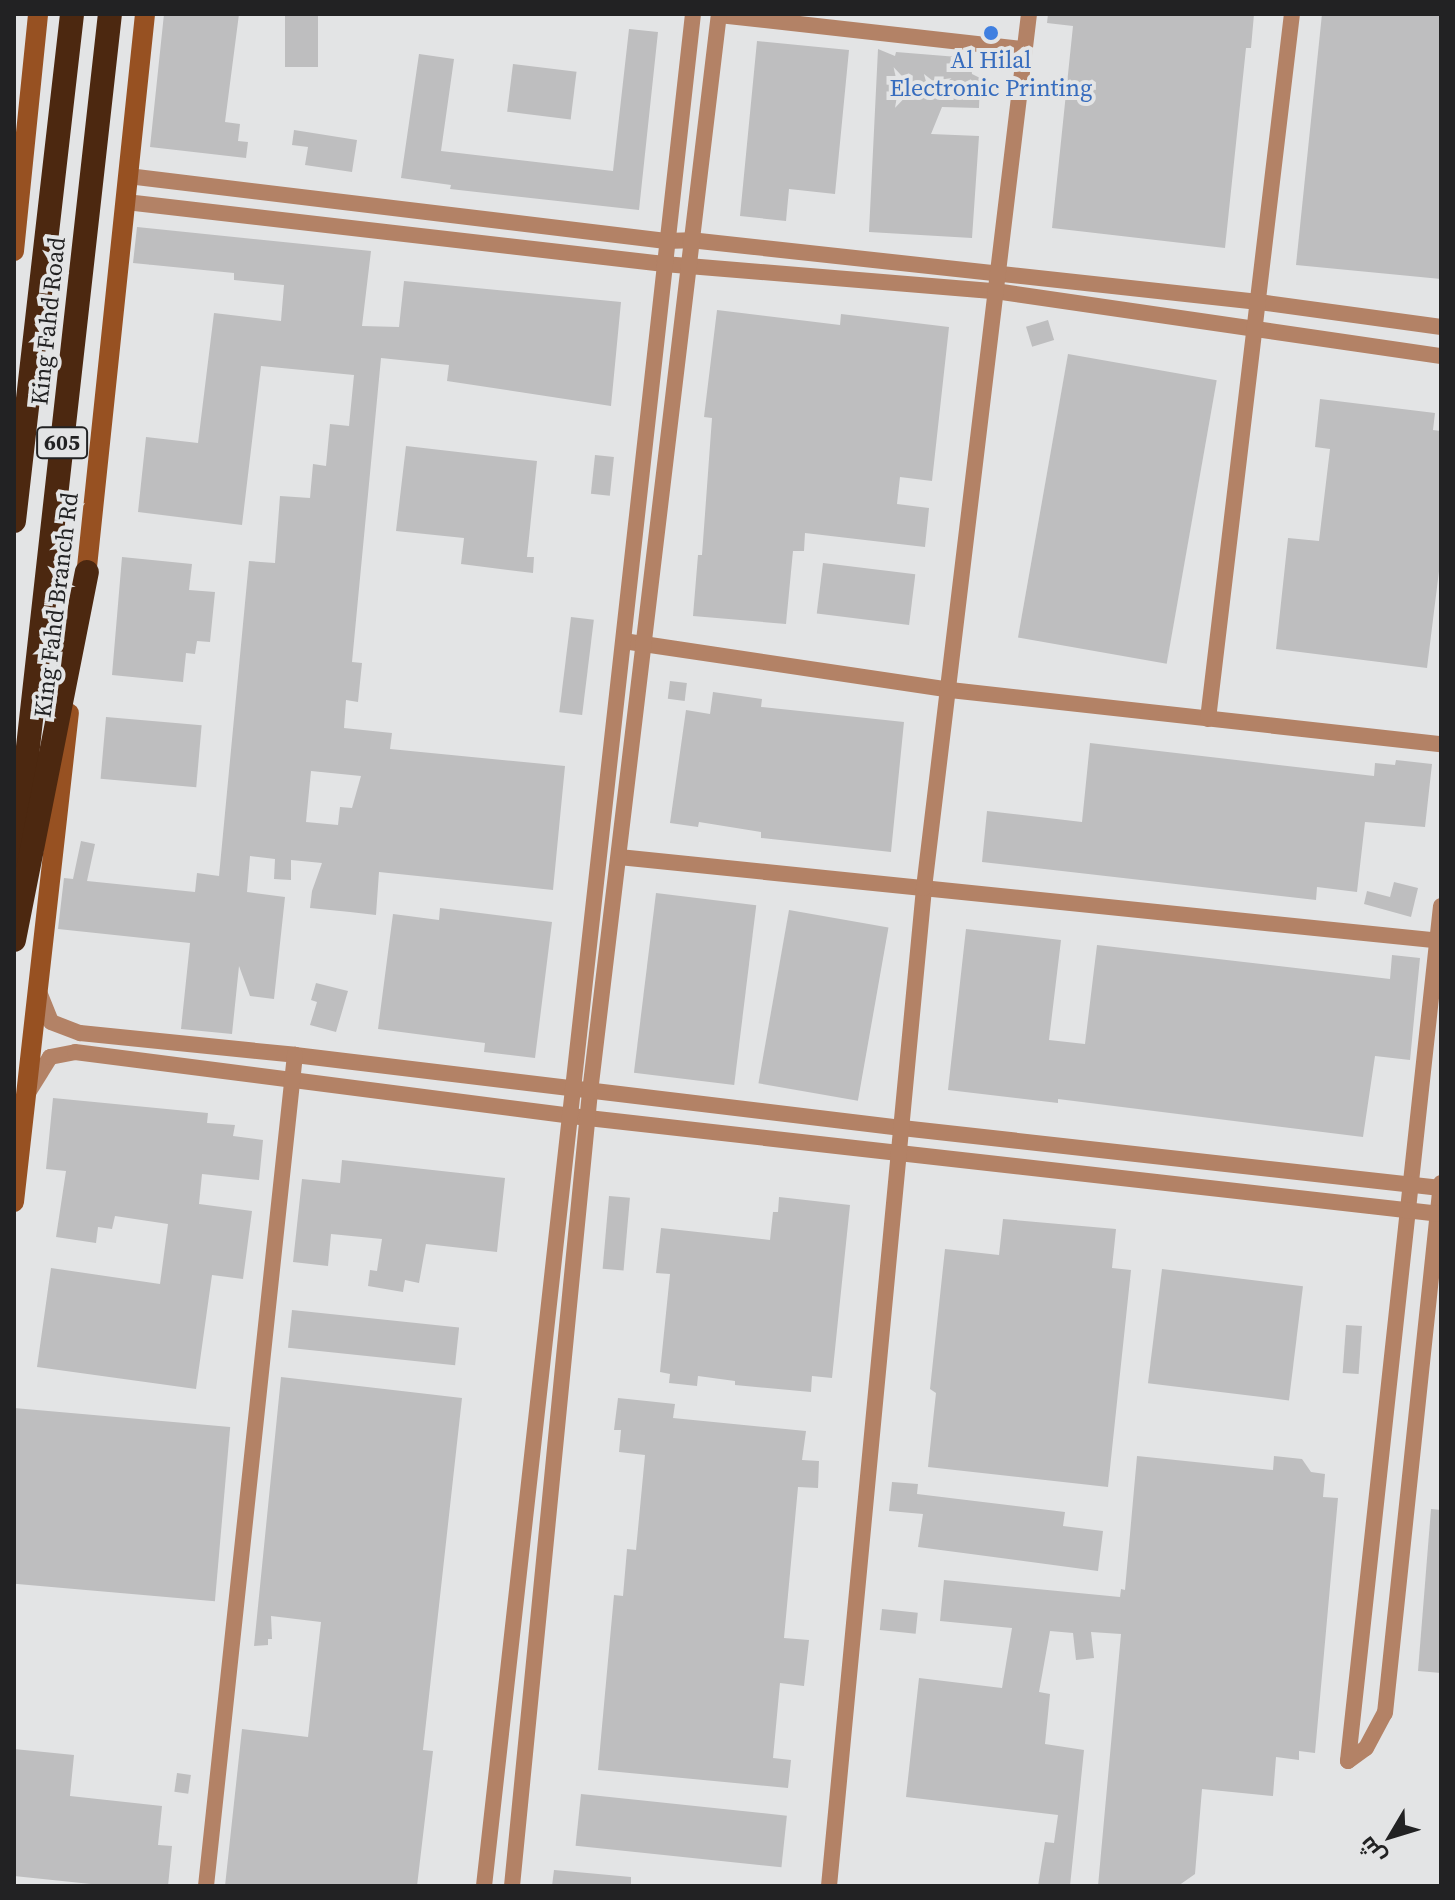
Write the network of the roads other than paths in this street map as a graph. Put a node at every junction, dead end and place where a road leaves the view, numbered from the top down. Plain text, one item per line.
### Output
1 (38, 14) edge
2 (72, 14) edge
3 (110, 14) edge
4 (145, 14) edge
5 (693, 14) edge
6 (719, 14) edge
7 (1029, 14) edge
8 (1292, 14) edge
9 (1024, 49) junction
10 (128, 176) junction
11 (126, 202) junction
12 (386, 207) junction
13 (382, 231) junction
14 (690, 240) junction
15 (666, 241) junction
16 (14, 251) edge
17 (664, 264) junction
18 (689, 266) junction
19 (997, 273) junction
20 (995, 291) junction
21 (1016, 294) junction
22 (1259, 302) junction
23 (1441, 327) edge
24 (1256, 329) junction
25 (1284, 333) junction
26 (1441, 356) edge
27 (14, 521) edge
28 (87, 572) junction
29 (621, 640) junction
30 (641, 645) junction
31 (950, 690) junction
32 (1208, 719) junction
33 (1441, 744) edge
34 (619, 857) junction
35 (14, 872) edge
36 (924, 888) junction
37 (1441, 906) edge
38 (14, 940) edge
39 (1439, 941) edge
40 (39, 992) junction
41 (295, 1055) junction
42 (292, 1082) junction
43 (573, 1089) junction
44 (590, 1092) junction
45 (25, 1100) junction
46 (695, 1101) junction
47 (570, 1114) junction
48 (588, 1118) junction
49 (902, 1128) junction
50 (703, 1129) junction
51 (901, 1154) junction
52 (1411, 1182) junction
53 (1441, 1186) edge
54 (14, 1202) edge
55 (1408, 1209) junction
56 (1440, 1214) edge
57 (1401, 1282) junction
58 (1430, 1286) junction
59 (1380, 1481) junction
60 (1409, 1482) junction
61 (206, 1886) edge
62 (484, 1886) edge
63 (512, 1886) edge
64 (829, 1886) edge

1 - 16 main road
2 - 27 highway, King Fahd Road / 605
3 - 35 highway, King Fahd Road / 605
4 - 10 main road, King Fahd Branch Rd
5 - 15 street
6 - 9 street
6 - 14 street
7 - 9 street
8 - 22 street
9 - 19 street
10 - 11 main road, King Fahd Branch Rd
10 - 12 street
11 - 13 street
11 - 28 main road, King Fahd Branch Rd
12 - 13 street
12 - 15 street
13 - 17 street
14 - 15 street
14 - 18 street
14 - 19 street
15 - 17 street
17 - 18 street
17 - 29 street
18 - 20 street
18 - 30 street
19 - 20 street
19 - 21 street
19 - 22 street
20 - 21 street
20 - 31 street
21 - 24 street
22 - 23 street
22 - 24 street
22 - 25 street
24 - 25 street
24 - 32 street
25 - 26 street
28 - 38 highway
28 - 40 main road, King Fahd Branch Rd
29 - 30 street
29 - 43 street
30 - 31 street
30 - 34 street
31 - 32 street
31 - 36 street
32 - 33 street
34 - 36 street
34 - 44 street
36 - 39 street
36 - 49 street
37 - 39 street
39 - 52 street
40 - 41 street
40 - 45 main road, King Fahd Branch Rd
41 - 42 street
41 - 43 street
42 - 45 street
42 - 47 street
42 - 61 street
43 - 44 street
43 - 47 street
44 - 46 street
44 - 48 street
45 - 54 main road, King Fahd Branch Rd
46 - 49 street
46 - 50 street
47 - 48 street
47 - 62 street
48 - 50 street
48 - 63 street
49 - 51 street
49 - 52 street
50 - 51 street
51 - 55 street
51 - 64 street
52 - 53 street
52 - 55 street
53 - 56 street
55 - 56 street
55 - 57 street
56 - 58 street
57 - 58 street
57 - 59 street
58 - 60 street
59 - 60 street
59 - 60 street

